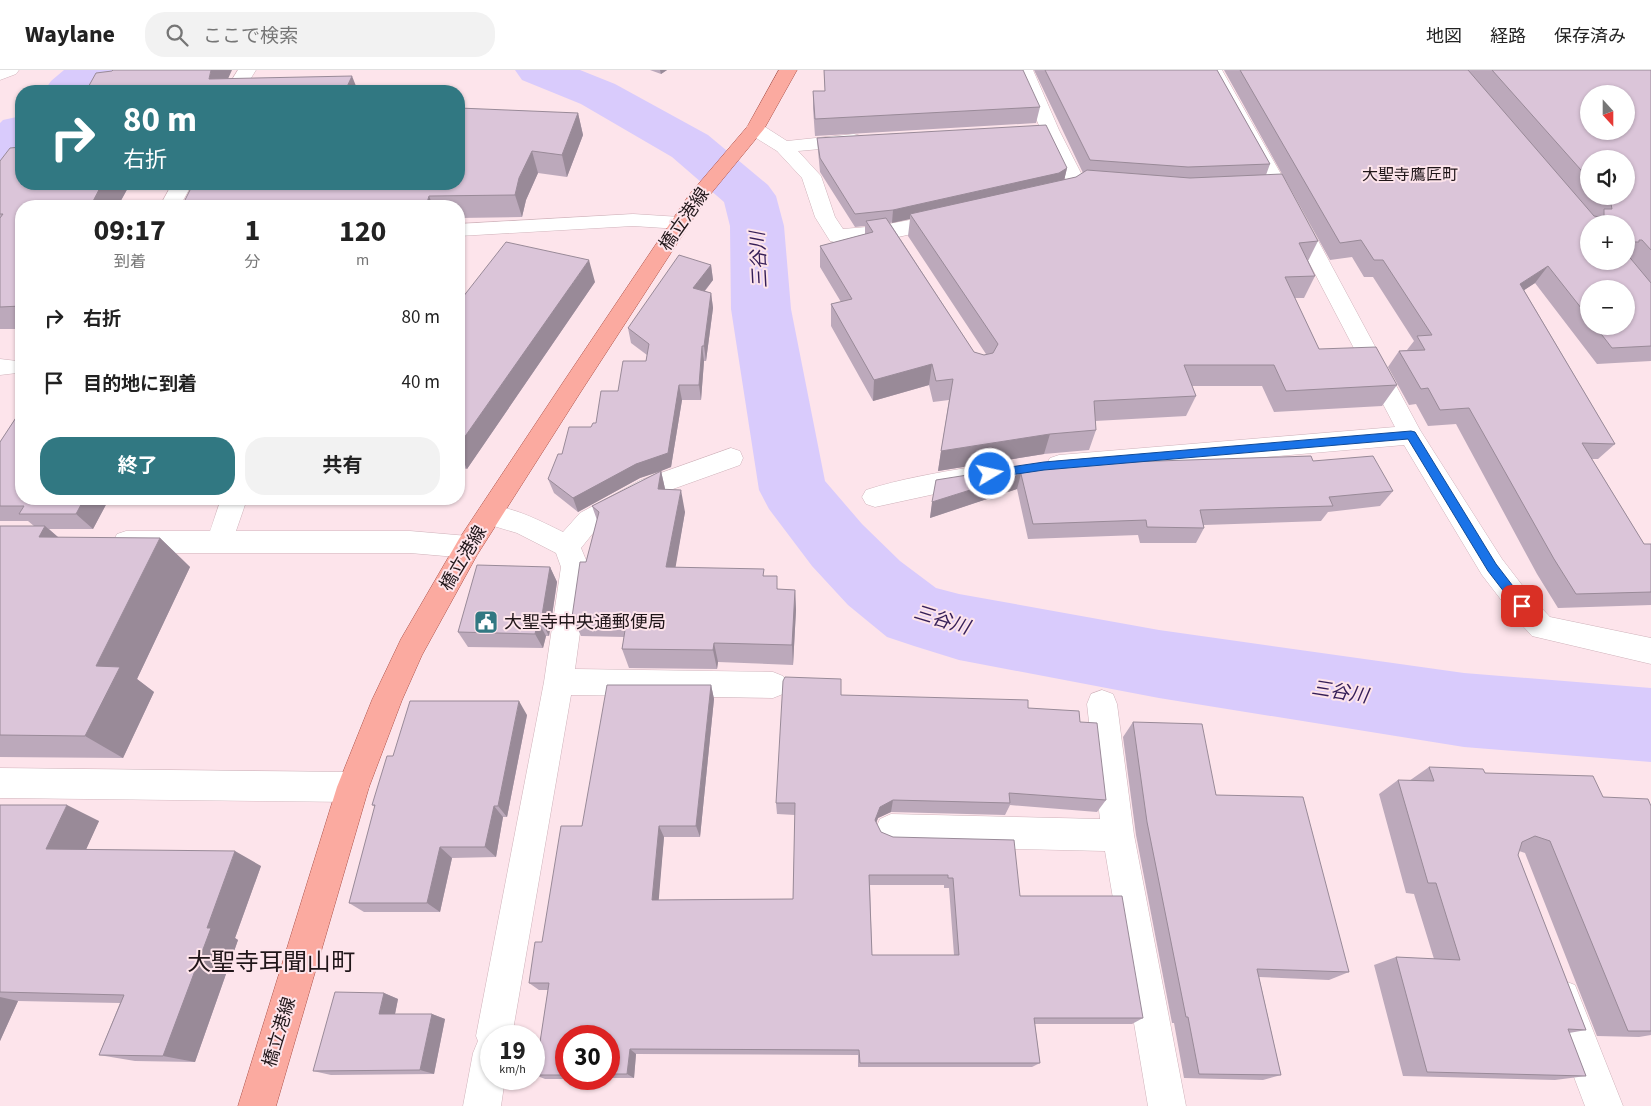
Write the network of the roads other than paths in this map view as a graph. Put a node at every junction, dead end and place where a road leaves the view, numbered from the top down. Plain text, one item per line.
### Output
1 (10, 70) edge
2 (247, 70) edge
3 (788, 70) edge
4 (1024, 70) edge
5 (1213, 70) edge
6 (0, 75) edge
7 (238, 85) edge
8 (749, 136) junction
9 (868, 139) edge
10 (784, 146) junction
11 (1125, 188) edge
12 (969, 214) edge
13 (680, 223) junction
14 (465, 230) edge
15 (1411, 435) junction
16 (731, 458) dead end
17 (1035, 467) edge
18 (990, 474) edge
19 (874, 497) dead end
20 (232, 505) edge
21 (489, 515) junction
22 (100, 542) edge
23 (220, 542) junction
24 (567, 546) junction
25 (468, 547) junction
26 (1651, 651) edge
27 (559, 682) junction
28 (773, 685) dead end
29 (1102, 704) dead end
30 (0, 783) edge
31 (353, 787) junction
32 (891, 830) dead end
33 (1118, 835) junction
34 (1550, 967) edge
35 (496, 1025) edge
36 (485, 1090) edge
37 (257, 1106) edge
38 (482, 1106) edge
39 (1167, 1106) edge
40 (1604, 1106) edge

1 - 6 street
2 - 7 street
3 - 8 main road, 橋立港線
4 - 11 street
5 - 15 street
8 - 10 street
8 - 13 main road, 橋立港線
9 - 10 street
10 - 12 street
13 - 14 street
13 - 21 main road, 橋立港線
15 - 17 street
15 - 26 street
16 - 24 street
18 - 19 street
20 - 23 street
21 - 24 street
21 - 25 main road, 橋立港線
22 - 23 street
23 - 25 street
24 - 27 street
25 - 31 main road, 橋立港線
27 - 28 street
27 - 35 street
29 - 33 street
30 - 31 street
31 - 37 main road, 橋立港線
32 - 33 street
33 - 39 street
34 - 40 street
36 - 38 street

